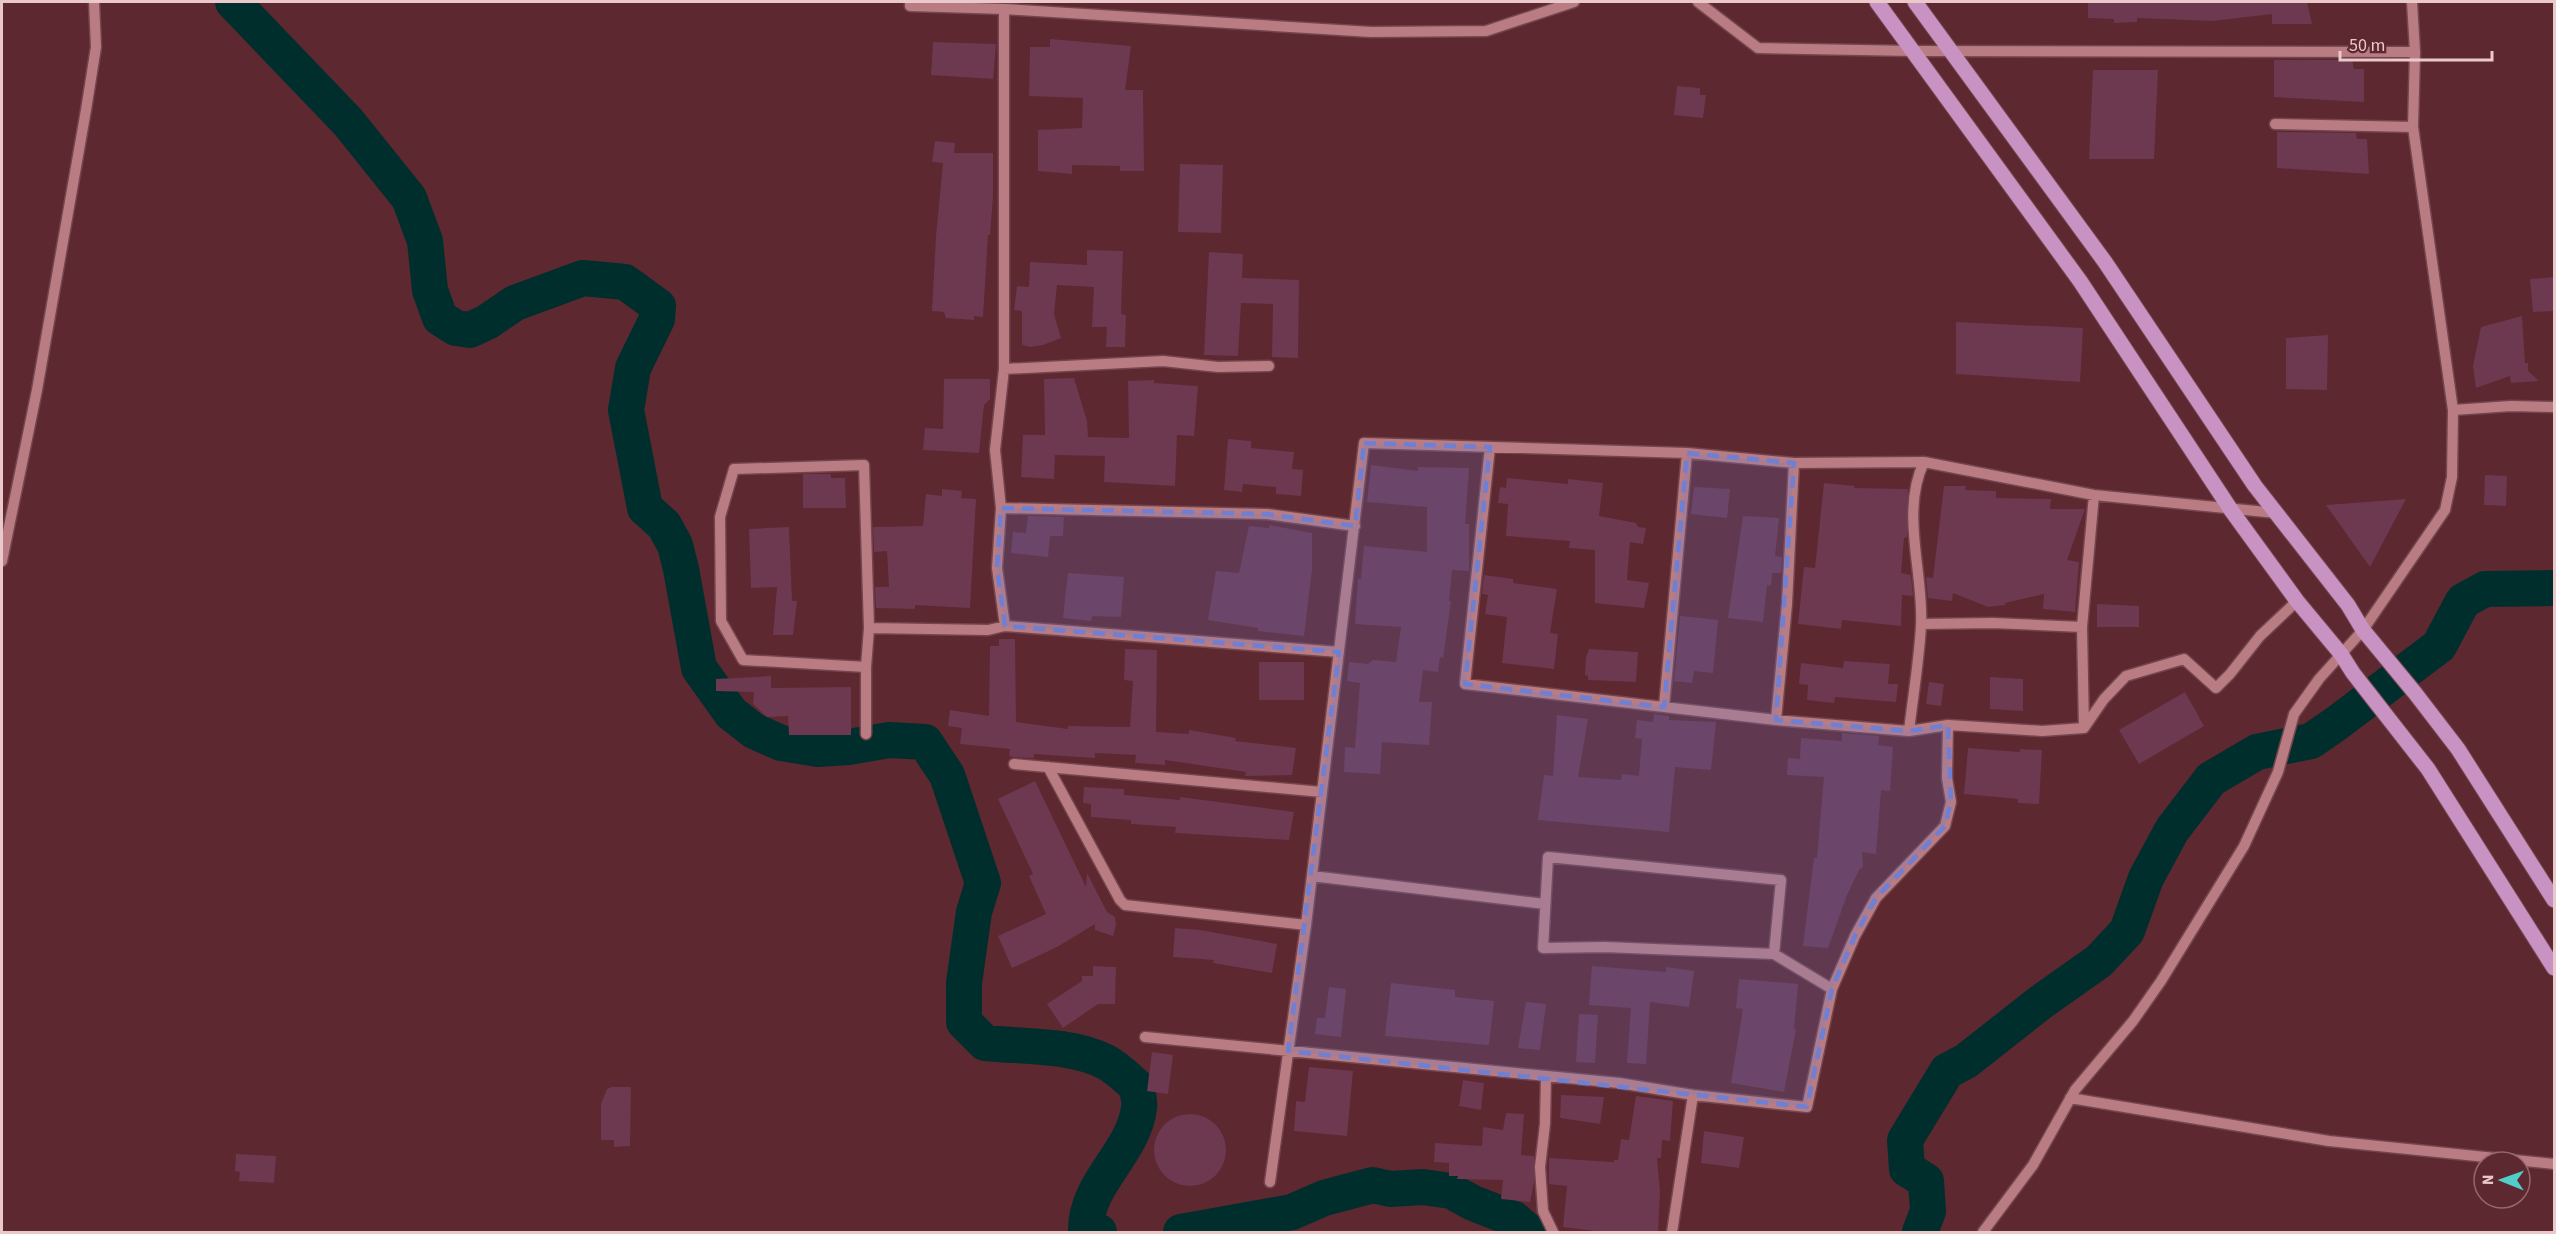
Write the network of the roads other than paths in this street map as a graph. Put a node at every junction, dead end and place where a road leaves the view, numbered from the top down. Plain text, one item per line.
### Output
1 (94, 2) edge
2 (910, 2) edge
3 (1574, 2) edge
4 (1698, 2) edge
5 (1877, 2) edge
6 (1915, 2) edge
7 (2412, 2) edge
8 (1004, 9) junction
9 (1913, 51) junction
10 (1950, 51) junction
11 (2415, 52) junction
12 (2275, 124) dead end
13 (2413, 127) junction
14 (1269, 366) dead end
15 (1004, 369) junction
16 (2554, 407) edge
17 (2453, 410) junction
18 (1490, 447) junction
19 (1687, 453) junction
20 (1924, 462) junction
21 (1794, 463) junction
22 (2094, 495) junction
23 (1001, 508) junction
24 (2231, 510) junction
25 (2276, 513) junction
26 (1355, 526) junction
27 (2, 561) edge
28 (2297, 601) junction
29 (1921, 624) junction
30 (1005, 626) junction
31 (2082, 627) junction
32 (869, 628) junction
33 (2363, 630) junction
34 (1339, 652) junction
35 (2341, 654) junction
36 (866, 667) junction
37 (1664, 706) junction
38 (1776, 720) junction
39 (1948, 725) junction
40 (2084, 728) junction
41 (1909, 731) junction
42 (866, 734) dead end
43 (1014, 764) dead end
44 (1048, 767) junction
45 (1322, 792) junction
46 (1312, 876) junction
47 (2554, 900) edge
48 (1545, 904) junction
49 (1306, 925) junction
50 (1774, 954) junction
51 (2554, 968) edge
52 (1832, 989) junction
53 (1145, 1037) dead end
54 (1288, 1051) junction
55 (1546, 1076) junction
56 (1693, 1095) junction
57 (2070, 1098) junction
58 (2554, 1164) edge
59 (1270, 1182) dead end
60 (1553, 1233) edge
61 (1672, 1233) edge
62 (1983, 1233) edge

1 - 27 street
2 - 8 street
3 - 8 street
4 - 9 street
5 - 9 main road
6 - 10 main road
7 - 11 street
8 - 15 street
9 - 10 street
9 - 24 main road
10 - 11 street
10 - 25 main road
11 - 13 street
12 - 13 street
13 - 17 street
14 - 15 street
15 - 23 street
16 - 17 street
17 - 33 street
18 - 19 street
18 - 26 street
18 - 37 street
19 - 21 street
19 - 37 street
20 - 21 street
20 - 22 street
20 - 29 street
21 - 38 street
22 - 24 street
22 - 31 street
23 - 26 street
23 - 30 street
24 - 25 street
24 - 28 main road
25 - 33 main road
26 - 34 street
28 - 35 main road
28 - 40 street
29 - 31 street
29 - 41 street
30 - 32 street
30 - 34 street
31 - 40 street
32 - 36 street
32 - 36 street
33 - 35 street
33 - 47 main road
34 - 45 street
35 - 51 main road
35 - 57 street
36 - 42 street
37 - 38 street
38 - 41 street
39 - 40 street
39 - 41 street
39 - 52 street
43 - 44 street
44 - 45 street
44 - 49 street
45 - 46 street
46 - 48 street
46 - 49 street
48 - 50 street
48 - 50 street
49 - 54 street
50 - 52 street
52 - 56 street
53 - 54 street
54 - 55 street
54 - 59 street
55 - 56 street
55 - 60 street
56 - 61 street
57 - 58 street
57 - 62 street

